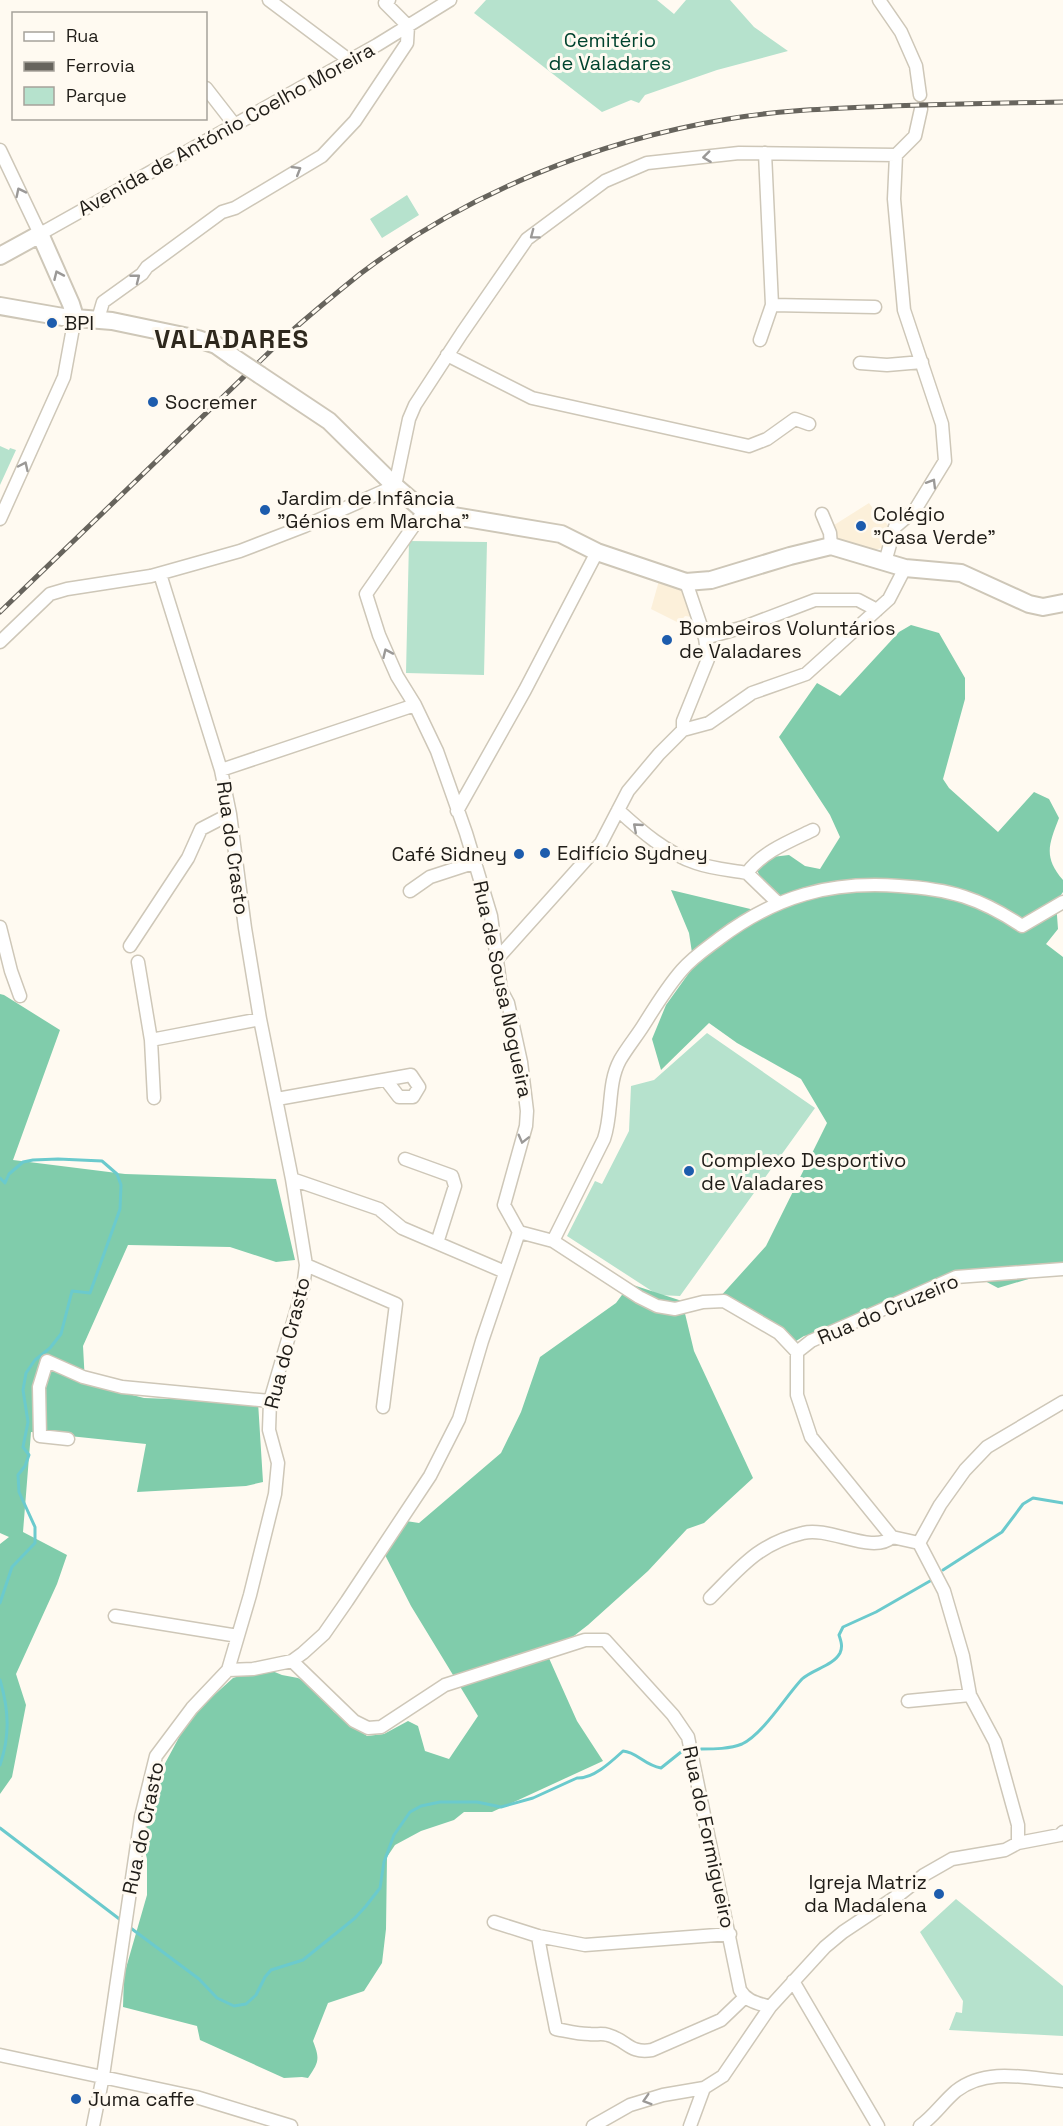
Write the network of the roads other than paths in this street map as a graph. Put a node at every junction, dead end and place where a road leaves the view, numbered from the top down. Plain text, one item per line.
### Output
1 (269, 0) edge
2 (388, 0) edge
3 (450, 0) edge
4 (884, 2) edge
5 (408, 26) junction
6 (349, 60) junction
7 (207, 89) edge
8 (920, 95) dead end
9 (921, 109) dead end
10 (234, 124) junction
11 (0, 150) edge
12 (765, 153) junction
13 (896, 155) junction
14 (40, 234) junction
15 (0, 256) edge
16 (772, 305) junction
17 (0, 306) edge
18 (875, 307) dead end
19 (75, 317) junction
20 (98, 319) junction
21 (760, 340) dead end
22 (447, 355) junction
23 (922, 362) junction
24 (860, 363) dead end
25 (809, 424) dead end
26 (395, 486) junction
27 (424, 511) junction
28 (822, 514) dead end
29 (0, 519) edge
30 (831, 546) junction
31 (597, 552) junction
32 (885, 562) junction
33 (904, 568) junction
34 (160, 574) junction
35 (686, 582) junction
36 (1063, 603) edge
37 (877, 610) junction
38 (705, 638) junction
39 (0, 642) edge
40 (415, 705) junction
41 (683, 730) junction
42 (221, 770) junction
43 (618, 810) junction
44 (457, 811) junction
45 (230, 814) junction
46 (813, 830) dead end
47 (476, 862) junction
48 (747, 873) junction
49 (410, 891) dead end
50 (1063, 902) edge
51 (778, 903) junction
52 (0, 927) edge
53 (130, 946) dead end
54 (497, 959) junction
55 (138, 962) dead end
56 (5, 971) edge
57 (20, 996) dead end
58 (260, 1019) junction
59 (151, 1040) junction
60 (386, 1080) dead end
61 (154, 1098) dead end
62 (277, 1099) junction
63 (405, 1159) dead end
64 (292, 1179) junction
65 (519, 1232) junction
66 (553, 1241) junction
67 (437, 1243) junction
68 (306, 1265) junction
69 (1063, 1269) edge
70 (505, 1272) junction
71 (797, 1352) junction
72 (270, 1401) junction
73 (1063, 1402) edge
74 (383, 1407) dead end
75 (68, 1439) dead end
76 (892, 1537) junction
77 (919, 1543) junction
78 (710, 1598) dead end
79 (116, 1616) dead end
80 (238, 1636) junction
81 (291, 1661) junction
82 (228, 1670) junction
83 (970, 1695) junction
84 (908, 1701) dead end
85 (1063, 1832) edge
86 (1018, 1843) junction
87 (494, 1923) dead end
88 (730, 1934) junction
89 (538, 1936) junction
90 (793, 1981) junction
91 (744, 1998) junction
92 (770, 2007) junction
93 (0, 2055) edge
94 (103, 2076) junction
95 (1063, 2080) edge
96 (704, 2088) junction
97 (93, 2126) edge
98 (291, 2126) edge
99 (593, 2126) edge
100 (690, 2126) edge
101 (878, 2126) edge
102 (920, 2126) edge

1 - 6 street
2 - 5 street
3 - 5 street, Avenida de António Coelho Moreira
4 - 8 street
5 - 6 street, Avenida de António Coelho Moreira
20 -> 5 street
6 - 10 street, Avenida de António Coelho Moreira
7 - 10 street
9 - 13 street
10 - 14 street, Avenida de António Coelho Moreira
14 -> 11 street
12 - 13 street
12 - 16 street
12 -> 22 street
13 - 23 street
14 - 15 main road, Avenida de António Coelho Moreira
19 -> 14 main road
16 - 18 street
16 - 21 street
17 - 19 main road
19 - 20 main road
29 -> 19 street
20 - 26 main road, bridge
22 - 25 street
22 - 26 street
23 - 24 street
32 -> 23 street
26 - 27 main road
26 - 34 street
27 - 31 main road
40 -> 27 street, Rua de Sousa Nogueira
28 - 30 street
30 - 32 main road
30 - 35 main road
31 - 35 main road
31 - 44 street
32 - 33 main road
33 - 36 main road
33 - 37 street
34 - 39 street
34 - 42 street, Rua do Crasto
35 - 38 street
37 - 38 street
37 - 41 street
38 - 41 street
40 - 42 street
40 - 44 street, Rua de Sousa Nogueira
41 - 43 street
42 - 45 street, Rua do Crasto
48 -> 43 street
43 - 54 street
44 - 47 street, Rua de Sousa Nogueira
45 - 53 street
45 - 58 street, Rua do Crasto
46 - 48 street
47 - 49 street
47 - 54 street, Rua de Sousa Nogueira
48 - 51 street
50 - 51 street
51 - 66 street
52 - 56 street
54 -> 65 street, Rua de Sousa Nogueira
55 - 59 street
56 - 57 street
58 - 59 street
58 - 62 street, Rua do Crasto
59 - 61 street
60 - 62 street
62 - 64 street, Rua do Crasto
63 - 67 street
64 - 67 street
64 - 68 street, Rua do Crasto
65 - 66 street
65 - 70 street
66 - 71 street
67 - 70 street
68 - 72 street, Rua do Crasto
68 - 74 street
69 - 71 street, Rua do Cruzeiro
70 - 81 street
71 - 76 street, Rua do Cruzeiro
72 - 75 street
72 - 80 street, Rua do Crasto
73 - 77 street
76 - 77 street
76 - 78 street
77 - 83 street
79 - 80 street
80 - 82 street, Rua do Crasto
81 - 82 street
81 - 88 street, Rua do Formigueiro
82 - 94 street, Rua do Crasto
83 - 84 street
83 - 86 street
85 - 86 street
86 - 90 street
87 - 89 street
88 - 89 street
88 - 91 street, Rua do Formigueiro
89 - 91 street
90 - 92 street
90 - 101 street
91 - 92 street
92 - 96 street
93 - 94 street
94 - 97 street, Rua do Crasto
94 - 98 street
95 - 102 street
96 -> 99 street
96 - 100 street

